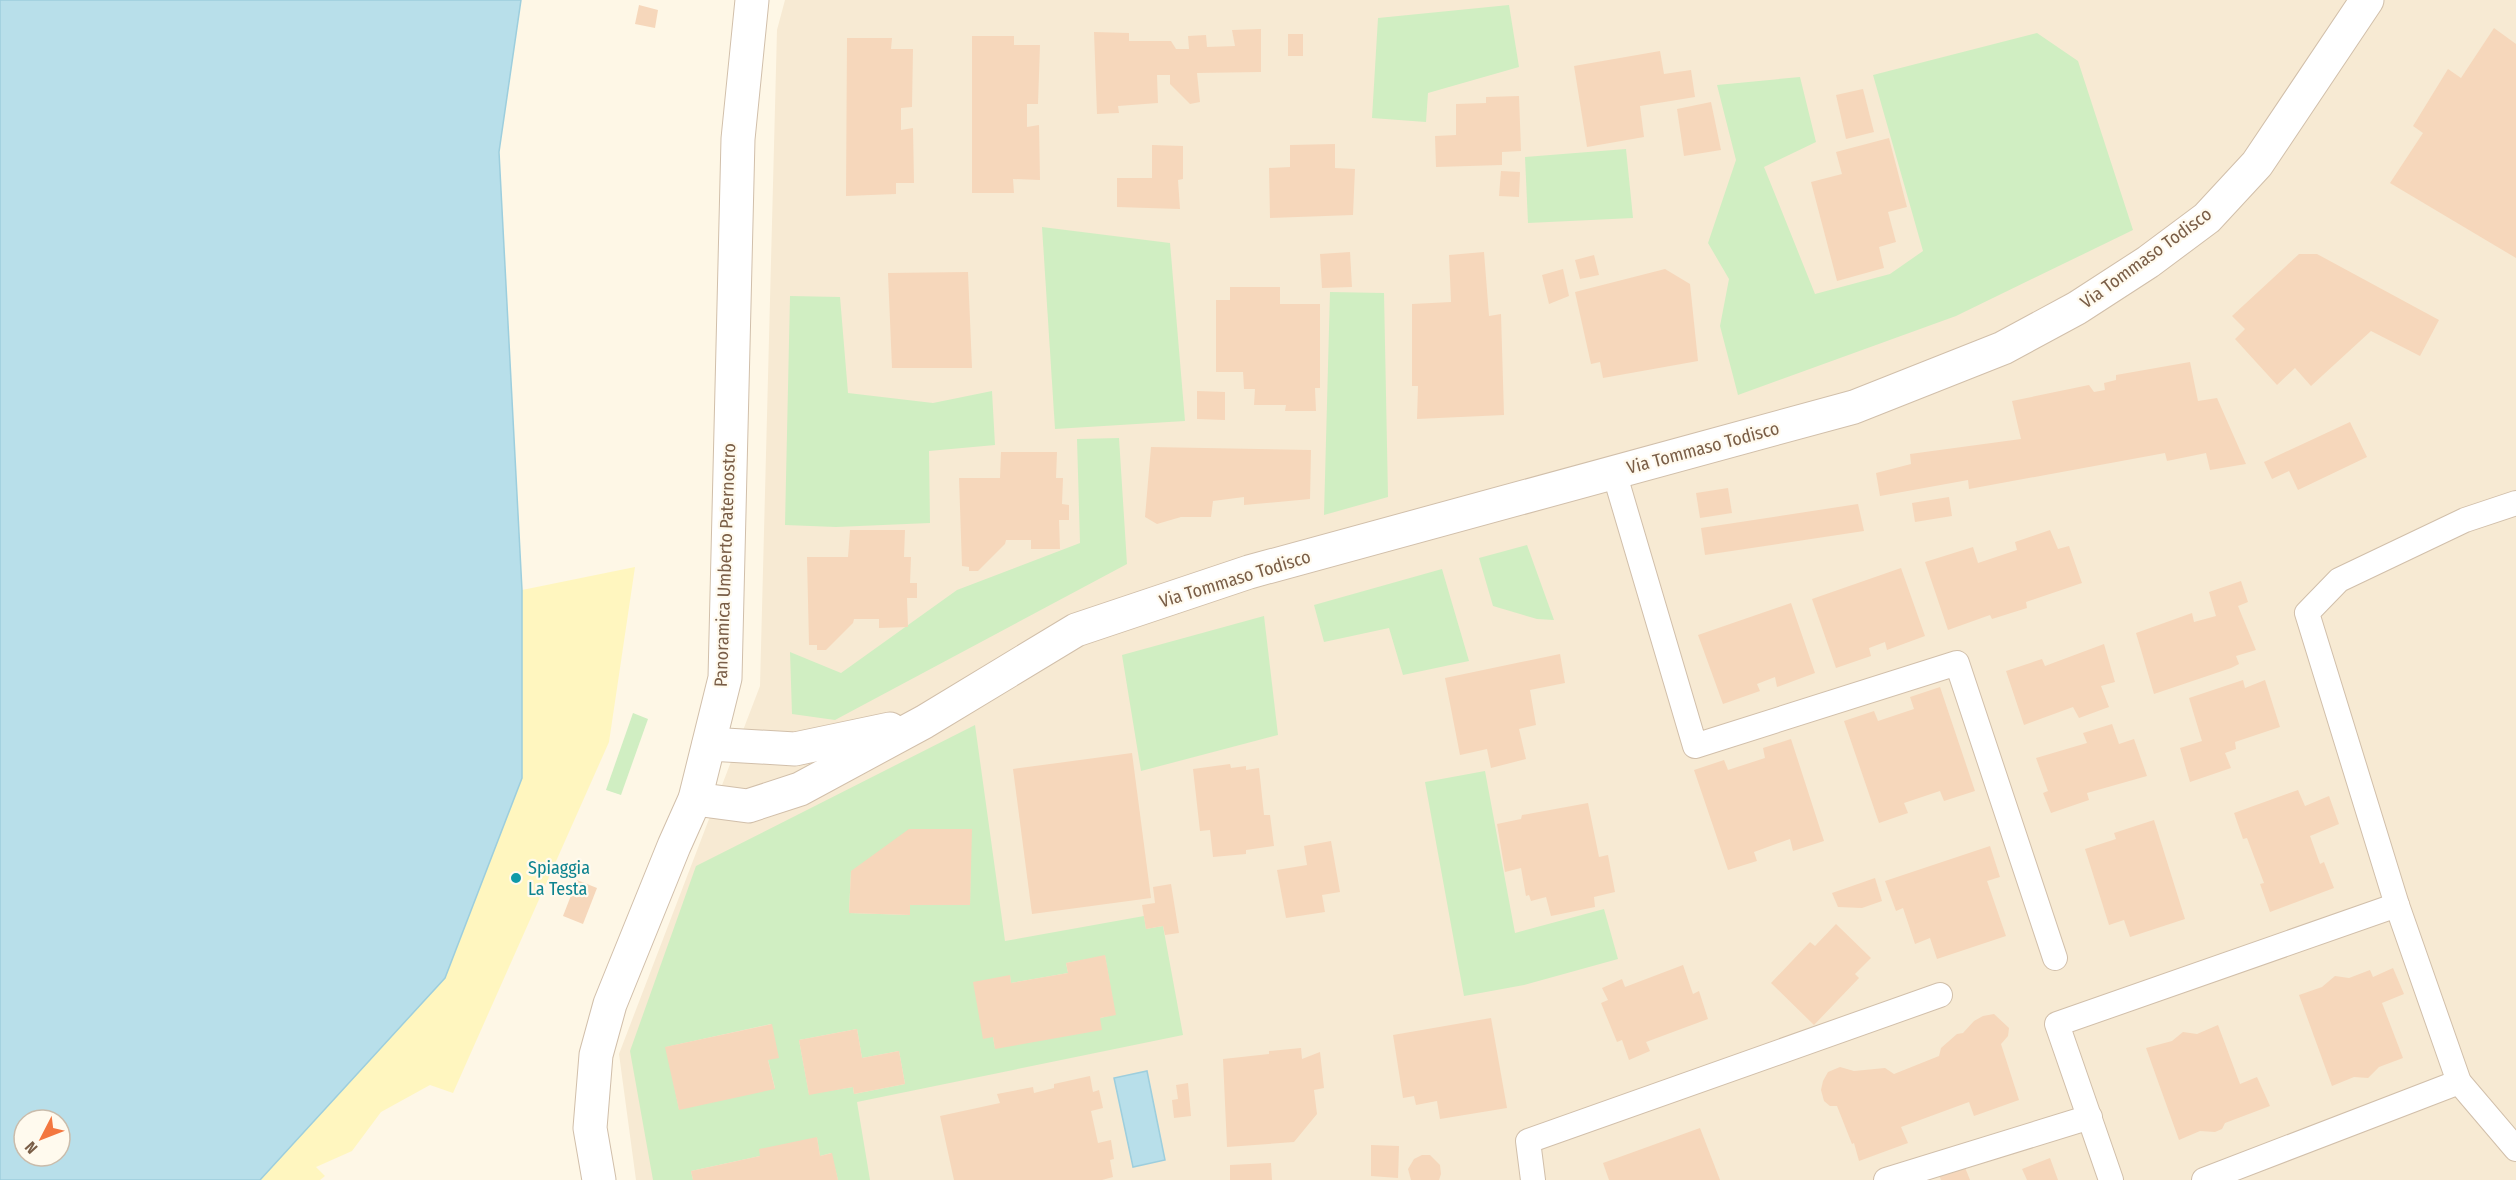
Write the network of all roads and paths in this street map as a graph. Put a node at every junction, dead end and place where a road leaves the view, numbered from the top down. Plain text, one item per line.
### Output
1 (752, 0) edge
2 (2367, 0) edge
3 (1614, 472) junction
4 (2516, 503) edge
5 (924, 722) junction
6 (709, 744) junction
7 (695, 799) junction
8 (2397, 905) junction
9 (2055, 958) dead end
10 (1940, 995) dead end
11 (2459, 1082) junction
12 (2090, 1117) junction
13 (2516, 1149) edge
14 (1915, 1175) edge
15 (599, 1180) edge
16 (1533, 1180) edge
17 (1886, 1180) edge
18 (2111, 1180) edge
19 (2204, 1180) edge

1 - 6 street, Panoramica Umberto Paternostro
2 - 3 street, Via Tommaso Todisco
3 - 5 street, Via Tommaso Todisco
3 - 9 lane
4 - 8 lane
5 - 6 street, Via Tommaso Todisco
5 - 7 street, Via Tommaso Todisco
6 - 7 street, Panoramica Umberto Paternostro
7 - 15 street, Panoramica Umberto Paternostro
8 - 11 lane
8 - 12 lane
10 - 16 lane
11 - 13 lane
11 - 19 lane
12 - 14 lane
12 - 18 lane
14 - 17 lane

